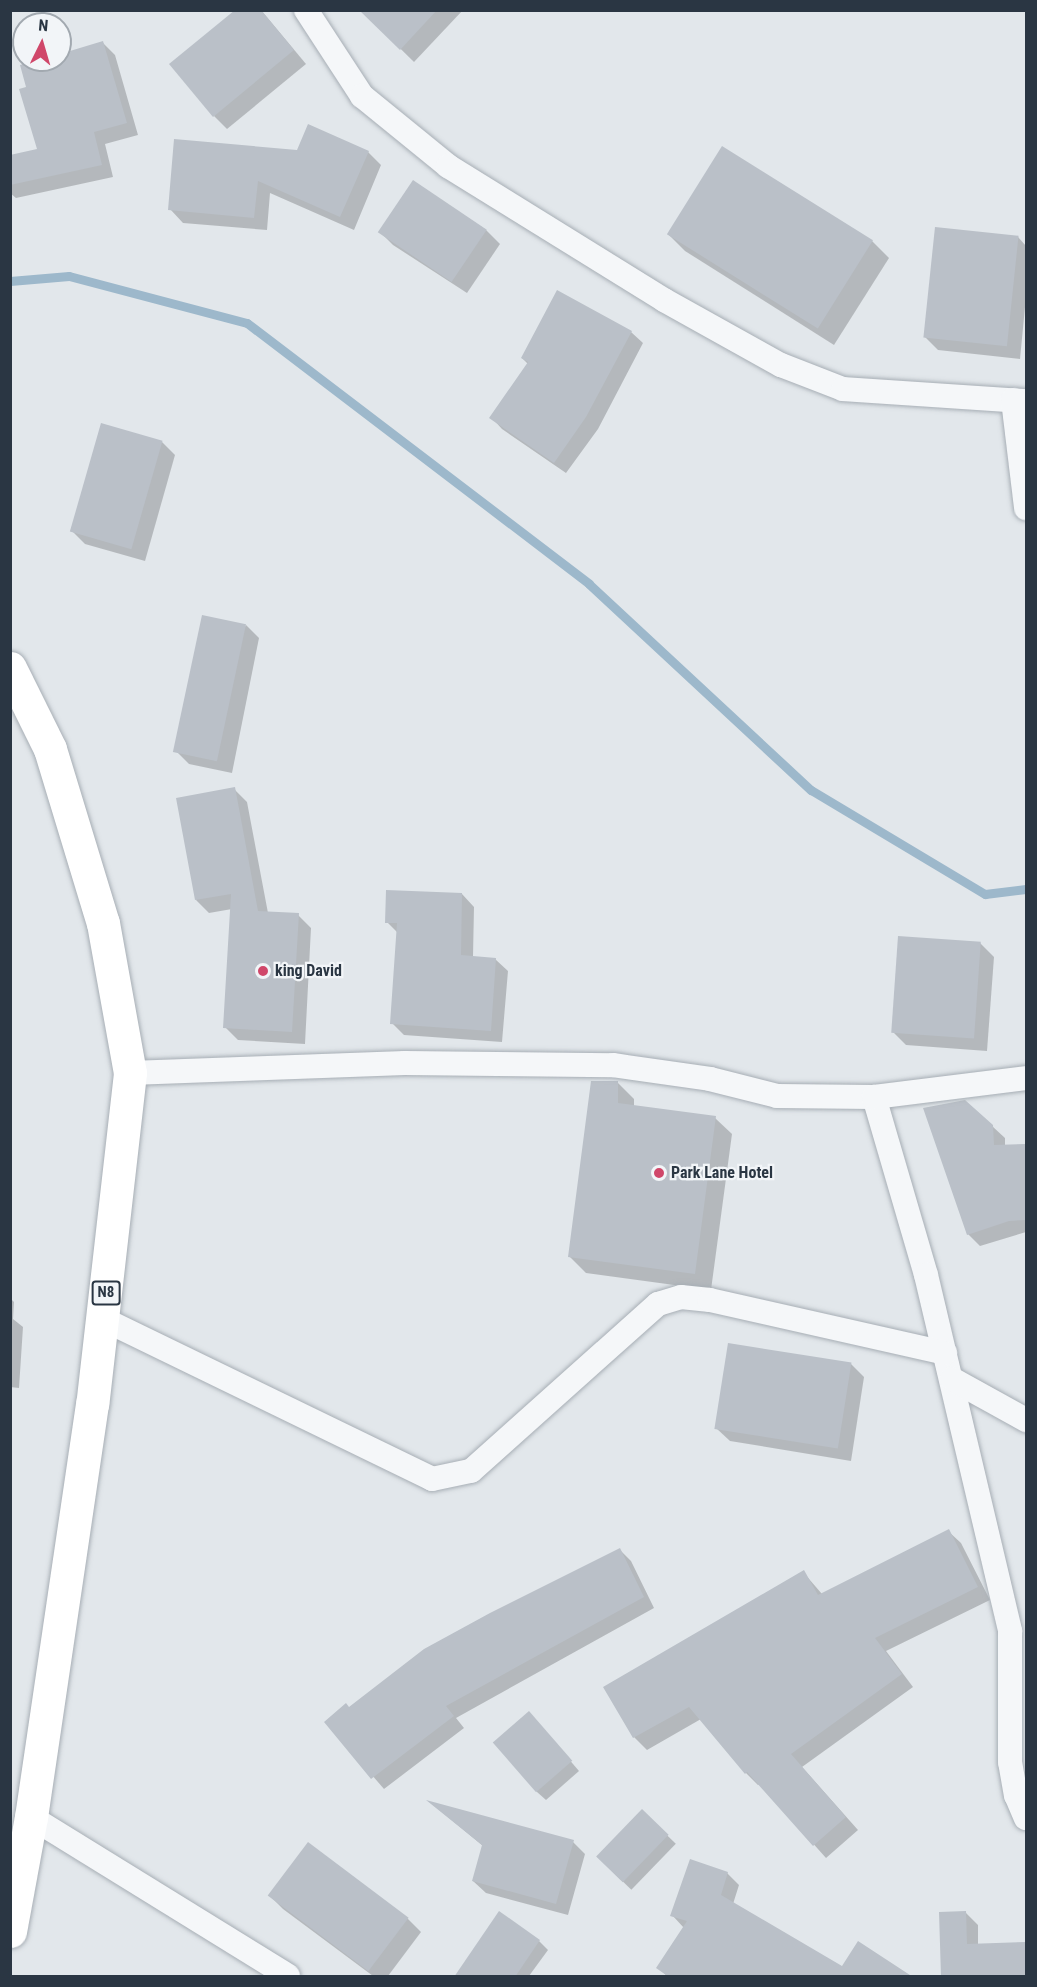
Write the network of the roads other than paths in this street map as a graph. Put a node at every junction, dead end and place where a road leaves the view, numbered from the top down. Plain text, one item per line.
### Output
1 (306, 10) edge
2 (1020, 401) edge
3 (1026, 508) edge
4 (10, 668) edge
5 (130, 1073) junction
6 (1026, 1078) edge
7 (874, 1097) junction
8 (103, 1319) junction
9 (945, 1353) junction
10 (952, 1379) junction
11 (1026, 1420) edge
12 (31, 1817) junction
13 (1026, 1818) edge
14 (10, 1931) edge
15 (288, 1977) edge

1 - 2 street
2 - 3 street
4 - 5 highway, N8
5 - 7 street
5 - 8 highway, N8
6 - 7 street
7 - 9 street
8 - 9 street
8 - 12 highway, N8
9 - 10 street
10 - 11 street
10 - 13 street
12 - 14 highway, N8
12 - 15 street

